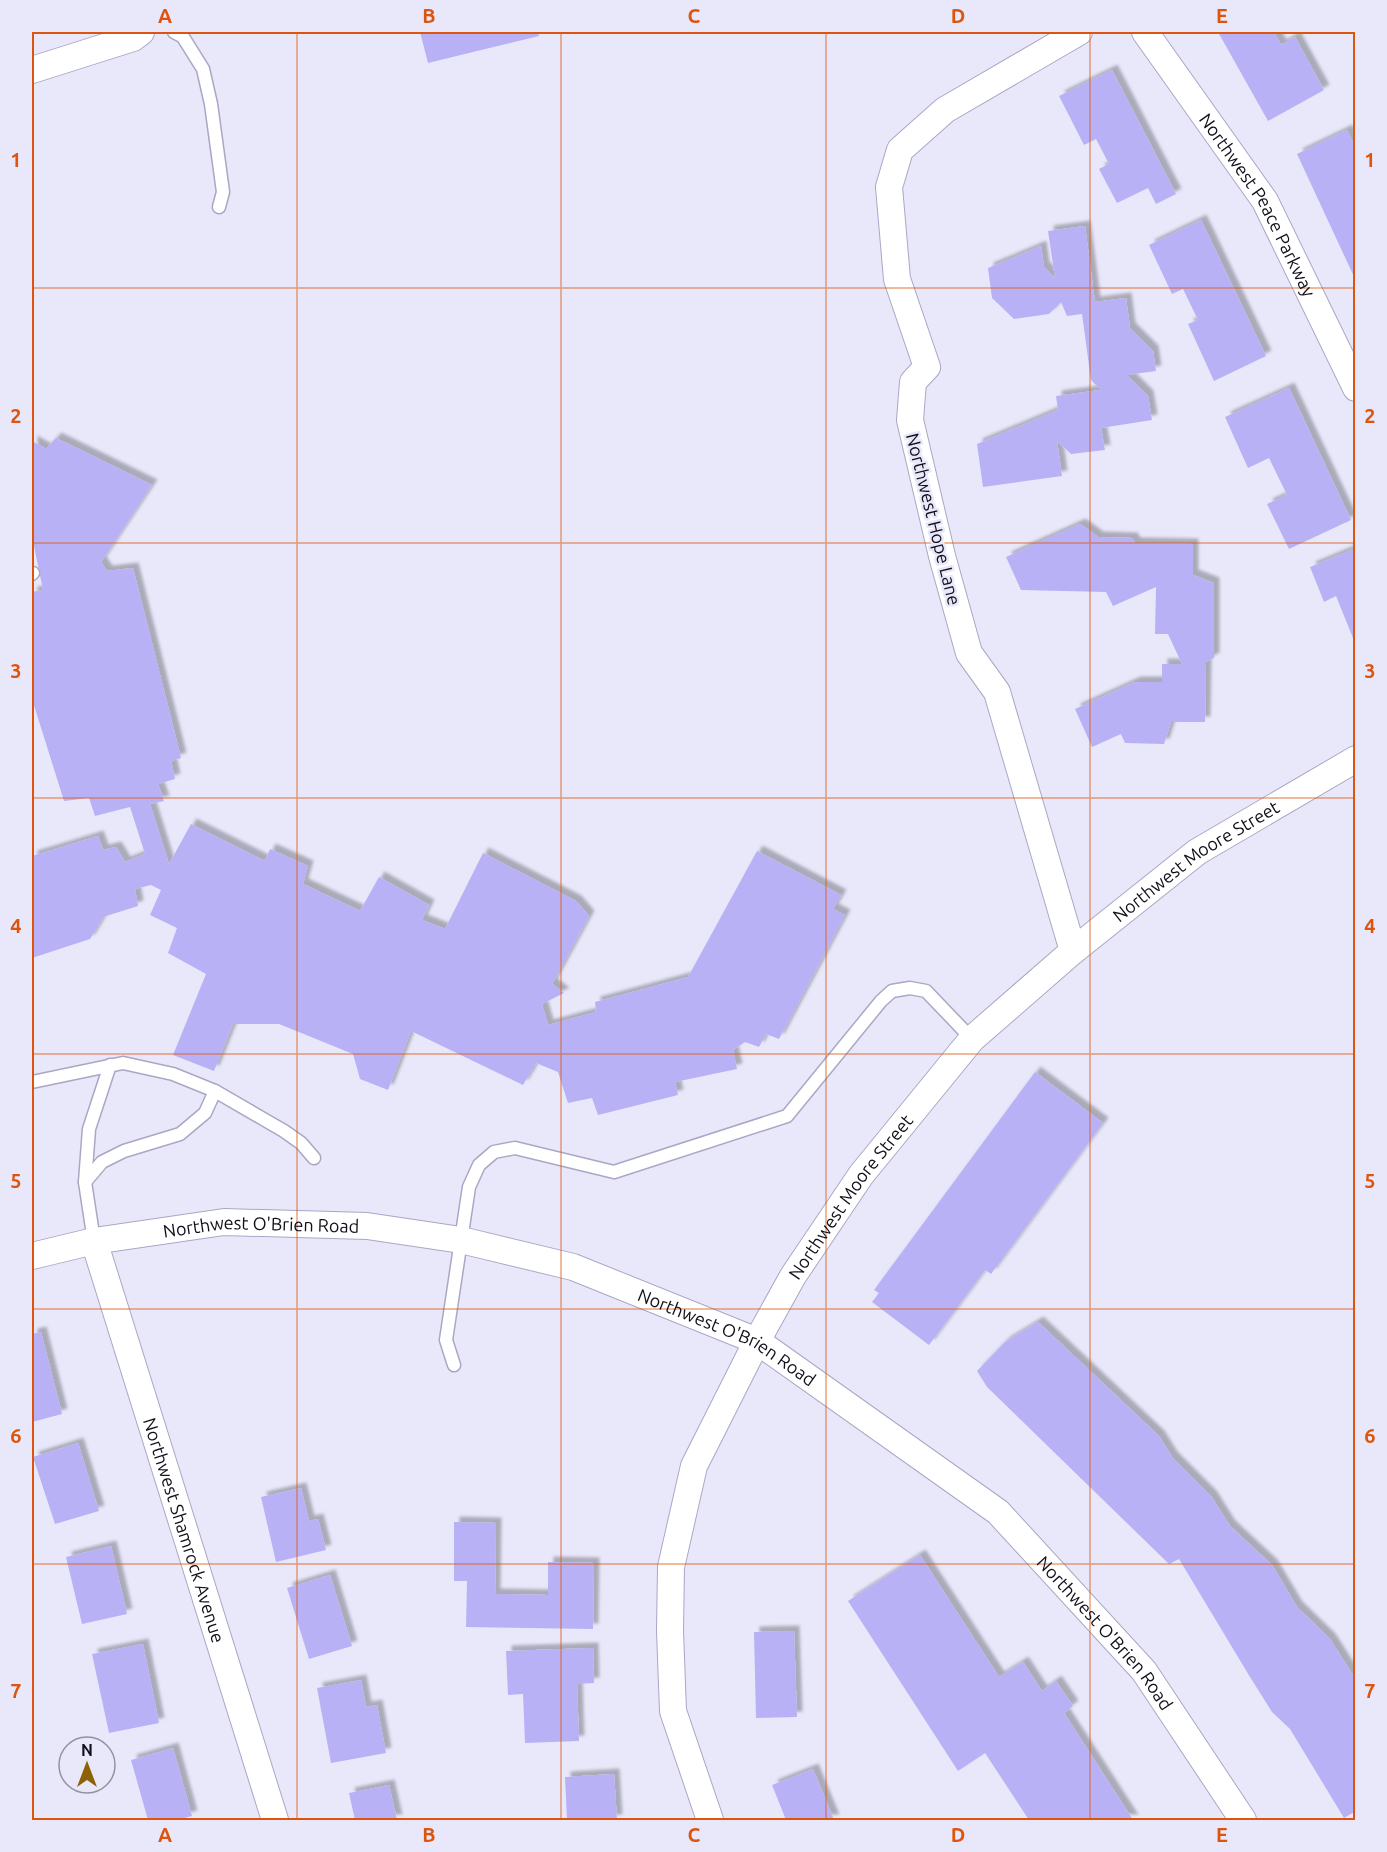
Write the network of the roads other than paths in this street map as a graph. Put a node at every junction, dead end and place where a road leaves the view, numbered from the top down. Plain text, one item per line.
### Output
1 (141, 32) edge
2 (174, 32) edge
3 (1079, 32) edge
4 (1145, 32) edge
5 (32, 70) edge
6 (219, 207) dead end
7 (1356, 388) edge
8 (1356, 759) edge
9 (1073, 951) junction
10 (972, 1040) junction
11 (110, 1065) junction
12 (32, 1082) edge
13 (215, 1091) junction
14 (314, 1158) dead end
15 (85, 1182) junction
16 (461, 1240) junction
17 (94, 1241) junction
18 (32, 1256) edge
19 (757, 1341) junction
20 (454, 1365) dead end
21 (276, 1821) edge
22 (710, 1821) edge
23 (1243, 1821) edge

1 - 5 street
2 - 6 lane
3 - 9 street, Northwest Hope Lane
4 - 7 street, Northwest Peace Parkway
8 - 9 street, Northwest Moore Street
9 - 10 street, Northwest Moore Street
10 - 16 lane
10 - 19 street, Northwest Moore Street
11 - 12 lane
11 - 13 lane
11 - 15 lane
13 - 14 lane
13 - 15 lane
15 - 17 lane
16 - 17 street, Northwest O'Brien Road
16 - 19 street, Northwest O'Brien Road
16 - 20 lane
17 - 18 street, Northwest O'Brien Road
17 - 21 street, Northwest Shamrock Avenue
19 - 22 street, Northwest Moore Street
19 - 23 street, Northwest O'Brien Road

